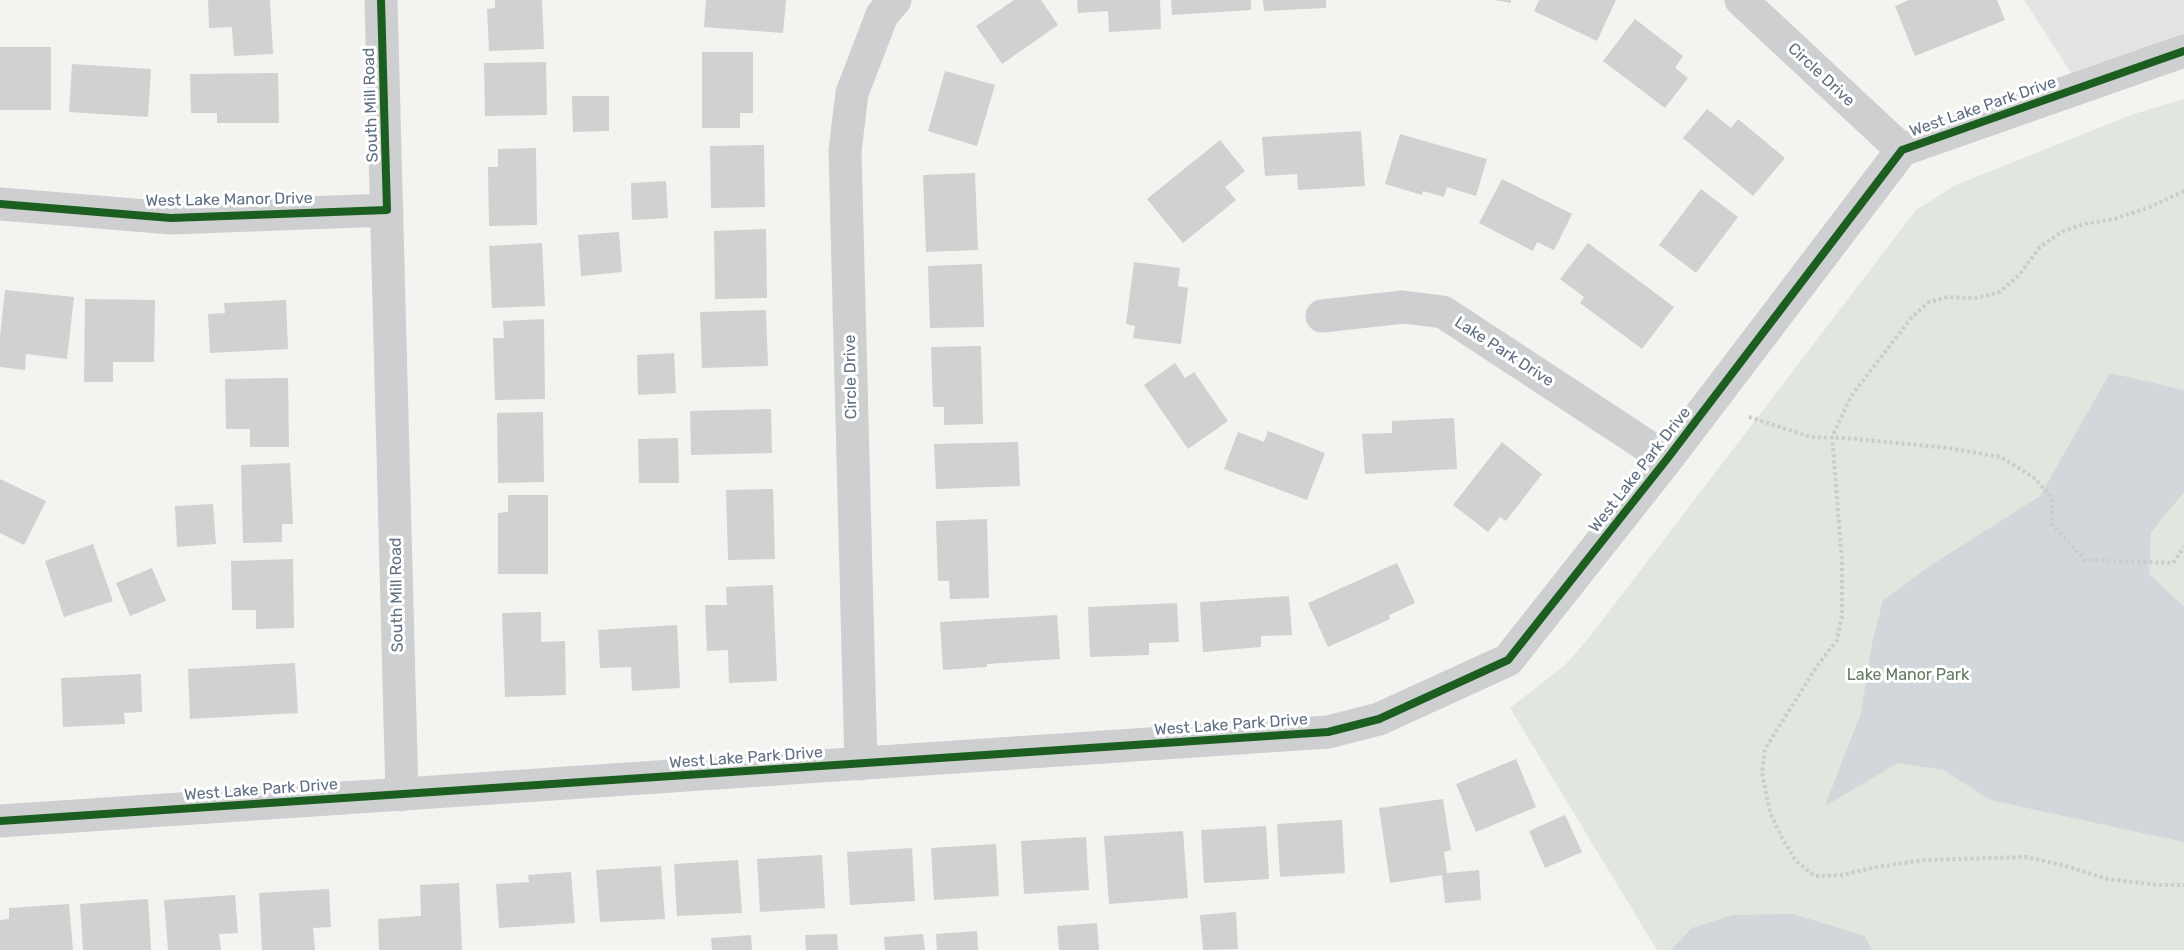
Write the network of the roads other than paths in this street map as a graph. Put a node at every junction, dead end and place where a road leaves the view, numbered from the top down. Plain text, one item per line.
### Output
1 (381, 0) edge
2 (895, 0) edge
3 (1741, 0) edge
4 (2184, 51) edge
5 (1902, 150) junction
6 (0, 204) edge
7 (387, 210) junction
8 (1322, 316) dead end
9 (1667, 459) junction
10 (861, 764) junction
11 (402, 795) junction
12 (0, 821) edge

1 - 7 street, South Mill Road
2 - 10 street, Circle Drive
3 - 5 street, Circle Drive
4 - 5 street, West Lake Park Drive
5 - 9 street, West Lake Park Drive
6 - 7 street, West Lake Manor Drive
7 - 11 street, South Mill Road
8 - 9 street, Lake Park Drive
9 - 10 street, West Lake Park Drive
10 - 11 street, West Lake Park Drive
11 - 12 street, West Lake Park Drive

